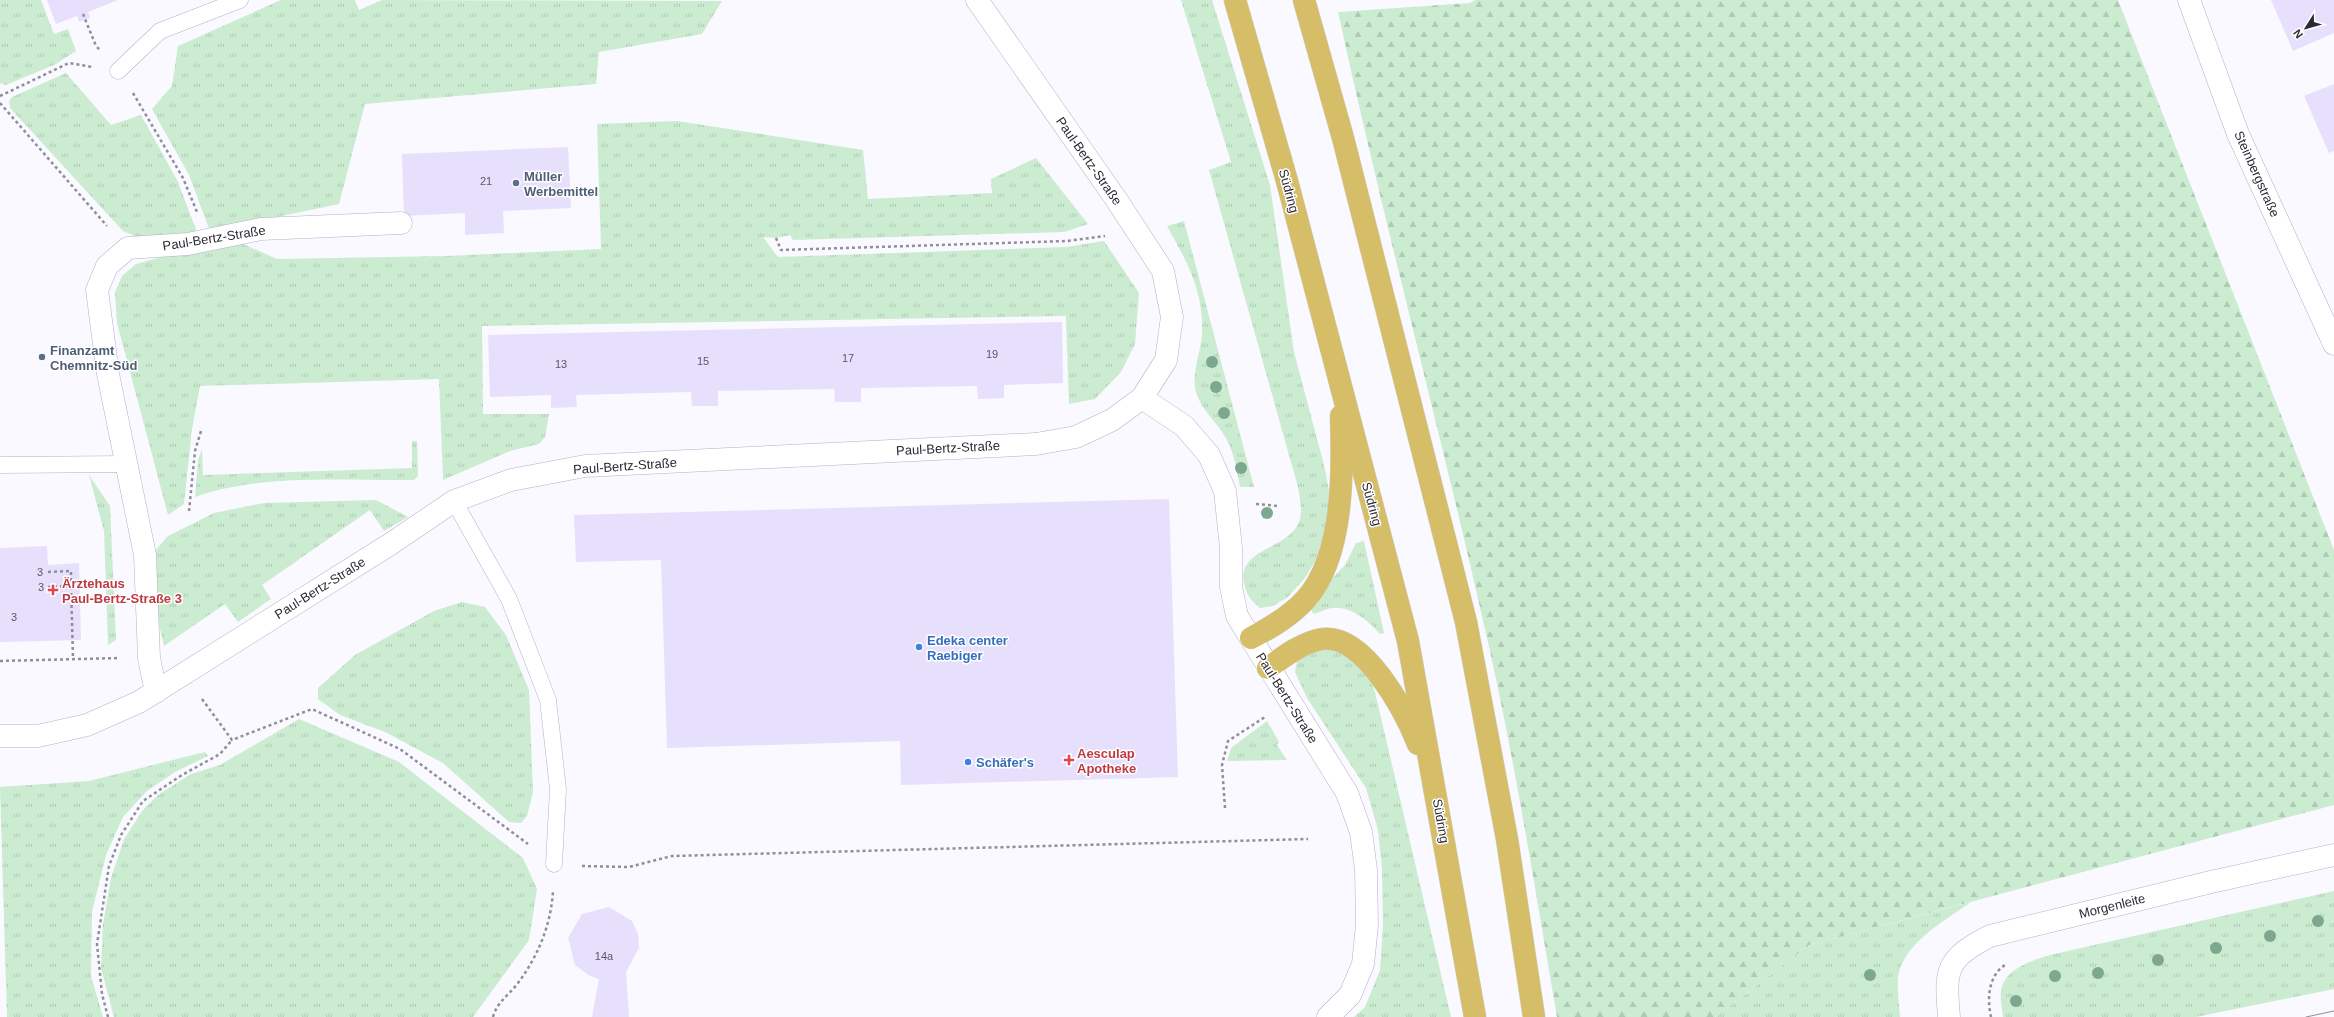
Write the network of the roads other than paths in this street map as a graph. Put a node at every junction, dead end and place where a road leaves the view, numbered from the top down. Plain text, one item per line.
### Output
1 (240, 0) edge
2 (977, 0) edge
3 (1234, 0) edge
4 (1304, 0) edge
5 (2189, 0) edge
6 (118, 71) road end
7 (400, 223) dead end
8 (2334, 344) edge
9 (1340, 379) junction
10 (1142, 398) junction
11 (0, 464) edge
12 (127, 464) junction
13 (454, 501) junction
14 (1251, 638) junction
15 (1268, 668) junction
16 (156, 692) junction
17 (0, 736) edge
18 (1435, 787) junction
19 (2334, 855) edge
20 (554, 864) road end
21 (1328, 1017) edge
22 (1475, 1017) edge
23 (1534, 1017) edge
24 (1949, 1017) edge

1 - 6 lane
2 - 10 street, Paul-Bertz-Straße
3 - 9 main road, Südring
4 - 23 main road
5 - 8 street, Steinbergstraße
7 - 12 street, Paul-Bertz-Straße
9 - 14 main road
9 - 18 main road, Südring
10 - 13 street, Paul-Bertz-Straße
10 - 14 street, Paul-Bertz-Straße
11 - 12 lane
12 - 16 street
13 - 16 street, Paul-Bertz-Straße
13 - 20 lane
14 - 15 street, Paul-Bertz-Straße
15 - 18 main road
15 - 21 street, Paul-Bertz-Straße
16 - 17 street, Paul-Bertz-Straße
18 - 22 main road, Südring
19 - 24 street, Morgenleite

